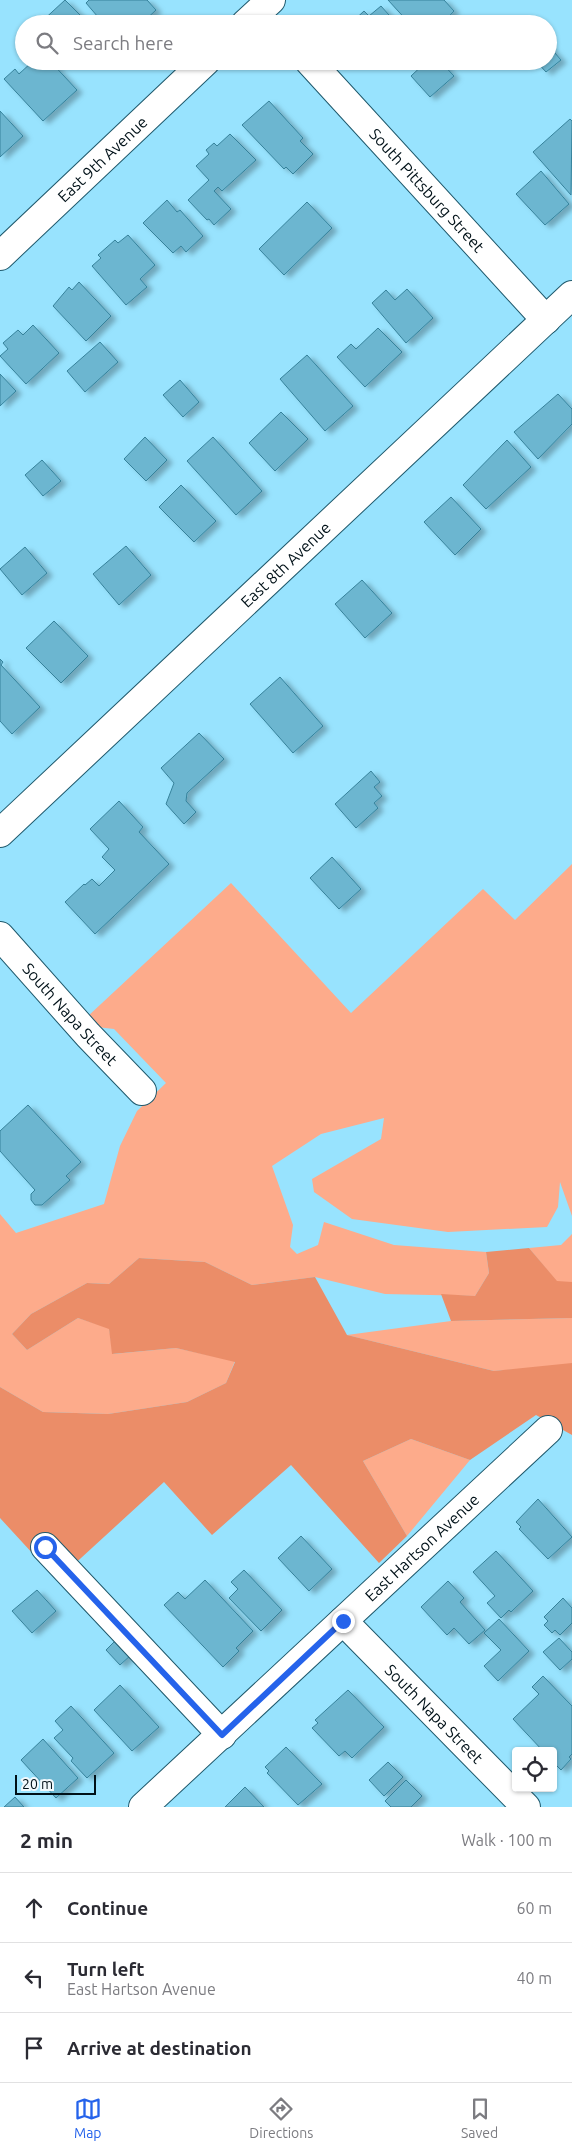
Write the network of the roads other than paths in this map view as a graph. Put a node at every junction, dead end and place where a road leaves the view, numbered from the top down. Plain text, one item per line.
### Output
1 (196, 70) edge
2 (317, 70) edge
3 (0, 256) edge
4 (572, 295) edge
5 (546, 320) junction
6 (0, 833) edge
7 (0, 936) edge
8 (142, 1091) dead end
9 (548, 1430) dead end
10 (45, 1547) dead end
11 (343, 1621) junction
12 (222, 1735) junction
13 (143, 1807) edge
14 (526, 1807) edge

1 - 3 street, East 9th Avenue
2 - 5 street, South Pittsburg Street
4 - 5 street, East 8th Avenue
5 - 6 street, East 8th Avenue
7 - 8 street, South Napa Street
9 - 11 street, East Hartson Avenue
10 - 12 street
11 - 12 street, East Hartson Avenue
11 - 14 street, South Napa Street
12 - 13 street, East Hartson Avenue

